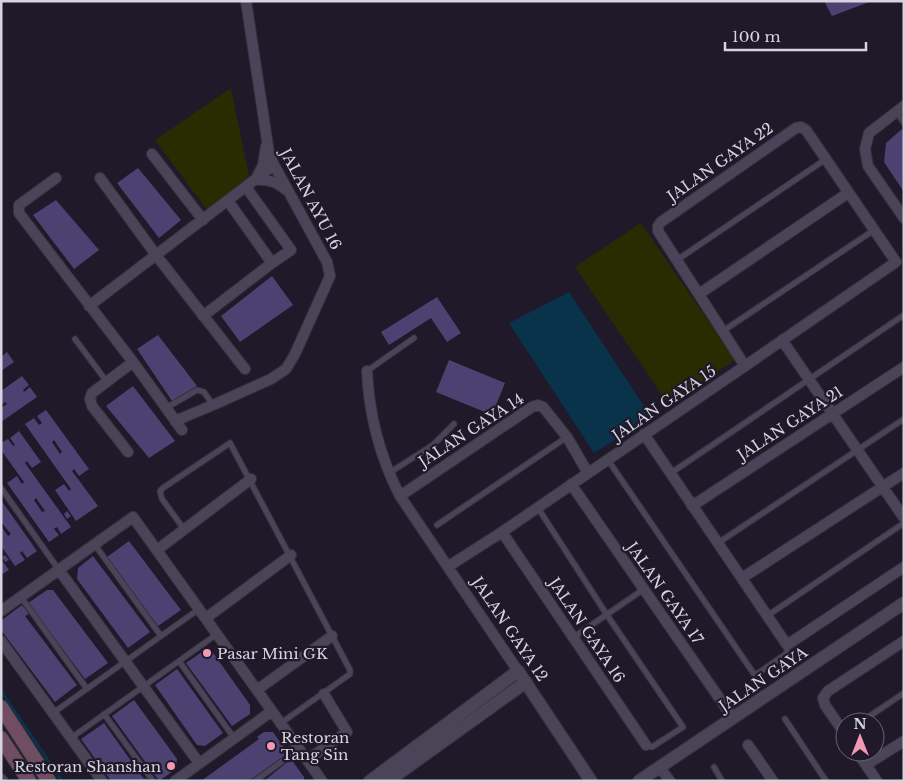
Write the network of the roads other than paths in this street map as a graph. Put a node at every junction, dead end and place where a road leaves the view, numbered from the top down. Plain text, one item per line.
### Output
1 (246, 1) edge
2 (900, 109) edge
3 (904, 123) edge
4 (266, 140) junction
5 (152, 154) dead end
6 (826, 159) junction
7 (274, 165) junction
8 (56, 178) dead end
9 (100, 178) dead end
10 (255, 180) junction
11 (246, 187) junction
12 (288, 192) junction
13 (848, 193) junction
14 (228, 201) junction
15 (904, 218) edge
16 (203, 220) junction
17 (874, 230) junction
18 (156, 255) junction
19 (677, 260) junction
20 (272, 262) junction
21 (900, 264) edge
22 (699, 294) junction
23 (89, 306) junction
24 (203, 316) junction
25 (904, 316) edge
26 (723, 331) junction
27 (414, 338) dead end
28 (75, 339) dead end
29 (782, 340) junction
30 (133, 362) junction
31 (745, 366) junction
32 (904, 367) edge
33 (245, 369) dead end
34 (367, 371) joint
35 (809, 380) junction
36 (107, 382) junction
37 (213, 405) junction
38 (166, 408) junction
39 (832, 413) junction
40 (904, 419) edge
41 (175, 420) junction
42 (454, 424) dead end
43 (182, 430) dead end
44 (644, 434) junction
45 (566, 437) junction
46 (857, 450) junction
47 (128, 452) dead end
48 (608, 459) junction
49 (388, 473) junction
50 (588, 473) junction
51 (670, 473) junction
52 (904, 474) edge
53 (251, 479) junction
54 (571, 484) junction
55 (1, 488) edge
56 (883, 488) junction
57 (400, 496) junction
58 (692, 506) junction
59 (538, 507) junction
60 (904, 518) edge
61 (904, 523) edge
62 (436, 525) dead end
63 (184, 529) junction
64 (502, 532) junction
65 (718, 543) junction
66 (95, 545) junction
67 (157, 550) junction
68 (291, 556) junction
69 (448, 566) junction
70 (904, 568) edge
71 (59, 570) junction
72 (742, 578) junction
73 (644, 589) junction
74 (21, 597) junction
75 (904, 603) edge
76 (199, 609) junction
77 (1, 611) edge
78 (607, 615) junction
79 (768, 616) junction
80 (206, 618) junction
81 (217, 634) junction
82 (161, 636) junction
83 (332, 636) junction
84 (574, 637) junction
85 (1, 641) edge
86 (904, 641) edge
87 (788, 645) junction
88 (126, 661) junction
89 (179, 661) junction
90 (518, 672) junction
91 (526, 682) junction
92 (144, 686) junction
93 (87, 689) junction
94 (257, 690) junction
95 (904, 693) edge
96 (324, 694) junction
97 (1, 707) edge
98 (272, 711) junction
99 (876, 712) edge
100 (53, 713) junction
101 (104, 714) junction
102 (733, 718) junction
103 (786, 719) dead end
104 (835, 720) edge
105 (281, 723) junction
106 (1, 738) edge
107 (71, 738) junction
108 (235, 738) junction
109 (904, 741) edge
110 (646, 745) joint
111 (748, 745) dead end
112 (300, 749) junction
113 (307, 760) junction
114 (864, 762) edge
115 (200, 763) junction
116 (866, 765) junction
117 (714, 767) dead end
118 (660, 768) junction
119 (29, 781) edge
120 (50, 781) edge
121 (102, 781) edge
122 (153, 781) edge
123 (175, 781) edge
124 (255, 781) edge
125 (322, 781) edge
126 (370, 781) edge
127 (388, 781) edge
128 (591, 781) edge
129 (639, 781) edge
130 (670, 781) edge
131 (722, 781) edge
132 (773, 781) edge
133 (826, 781) edge
134 (877, 781) edge

1 - 4 street, JALAN AYU 16
2 - 3 lane
2 - 15 street
4 - 7 street, JALAN AYU 16
4 - 10 street
5 - 16 street
6 - 13 street, JALAN GAYA 22
6 - 19 lane
6 - 19 street, JALAN GAYA 22
7 - 10 street
7 - 12 street, JALAN AYU 16
8 - 23 street
9 - 18 street
10 - 11 street
10 - 12 street
11 - 14 street
11 - 20 street
12 - 37 street, JALAN AYU 16
13 - 17 street, JALAN GAYA 22
13 - 22 street
14 - 16 street
14 - 20 street
16 - 18 street
17 - 21 street, JALAN GAYA 22
17 - 26 lane
18 - 23 street
18 - 24 street
19 - 22 street, JALAN GAYA 22
20 - 24 street
21 - 29 street, JALAN GAYA 15
22 - 26 street, JALAN GAYA 22
23 - 30 street
24 - 33 street
25 - 35 lane
26 - 31 street, JALAN GAYA 22
27 - 34 lane
28 - 36 lane
29 - 31 street, JALAN GAYA 15
29 - 35 street
30 - 36 street
30 - 38 street
31 - 44 street, JALAN GAYA 15
32 - 39 street, JALAN GAYA 21
34 - 49 street, JALAN GAYA 12
35 - 39 street
35 - 51 lane
36 - 47 street
37 - 38 lane
37 - 41 street, JALAN AYU 16
38 - 41 street
39 - 46 street
39 - 58 street, JALAN GAYA 21
40 - 46 lane
41 - 43 street
42 - 49 lane
44 - 48 street, JALAN GAYA 15
44 - 51 street
45 - 50 street, JALAN GAYA 14
45 - 57 street, JALAN GAYA 14
45 - 62 lane
46 - 56 street
46 - 65 lane
48 - 50 street, JALAN GAYA 15
48 - 87 lane
49 - 57 street, JALAN GAYA 12
50 - 54 street, JALAN GAYA 15
51 - 58 street
52 - 56 street
53 - 63 street
53 - 63 lane
53 - 68 lane
54 - 59 street, JALAN GAYA 15
54 - 73 street, JALAN GAYA 17
55 - 71 lane
56 - 60 street
56 - 72 street
57 - 69 street, JALAN GAYA 12
58 - 65 street
59 - 64 street, JALAN GAYA 15
59 - 78 lane
61 - 79 lane
63 - 67 street
64 - 69 street, JALAN GAYA 15
64 - 84 street, JALAN GAYA 16
65 - 72 street
66 - 67 street
66 - 71 street
66 - 82 lane
67 - 76 street
68 - 80 street
68 - 83 lane
69 - 90 street, JALAN GAYA 12
70 - 87 street
71 - 74 street
71 - 88 street
72 - 79 street
73 - 78 lane
73 - 102 street, JALAN GAYA 17
74 - 77 street
74 - 93 lane
75 - 102 street, JALAN GAYA
76 - 80 street
76 - 82 lane
78 - 84 lane
78 - 110 lane
79 - 87 street
80 - 81 street
81 - 89 lane
81 - 94 street
82 - 88 lane
83 - 94 street
83 - 96 lane
84 - 110 street, JALAN GAYA 16
85 - 100 street
86 - 104 street
88 - 92 street
88 - 93 lane
89 - 92 lane
89 - 108 lane
90 - 91 street, JALAN GAYA 12
90 - 126 street
91 - 127 street
91 - 128 street, JALAN GAYA 12
92 - 101 lane
92 - 115 street
93 - 100 lane
94 - 98 street
95 - 99 lane
96 - 105 lane
96 - 113 street
97 - 120 main road
98 - 105 street
98 - 108 street
100 - 107 street
101 - 107 lane
101 - 122 lane
102 - 118 street, JALAN GAYA
103 - 133 lane
105 - 112 street
106 - 119 main road
107 - 121 street
108 - 115 street
109 - 116 street
111 - 132 street
112 - 113 street
112 - 124 lane
113 - 125 street
114 - 116 street
115 - 123 street
116 - 134 street
117 - 131 lane
118 - 129 street, JALAN GAYA
118 - 130 street

